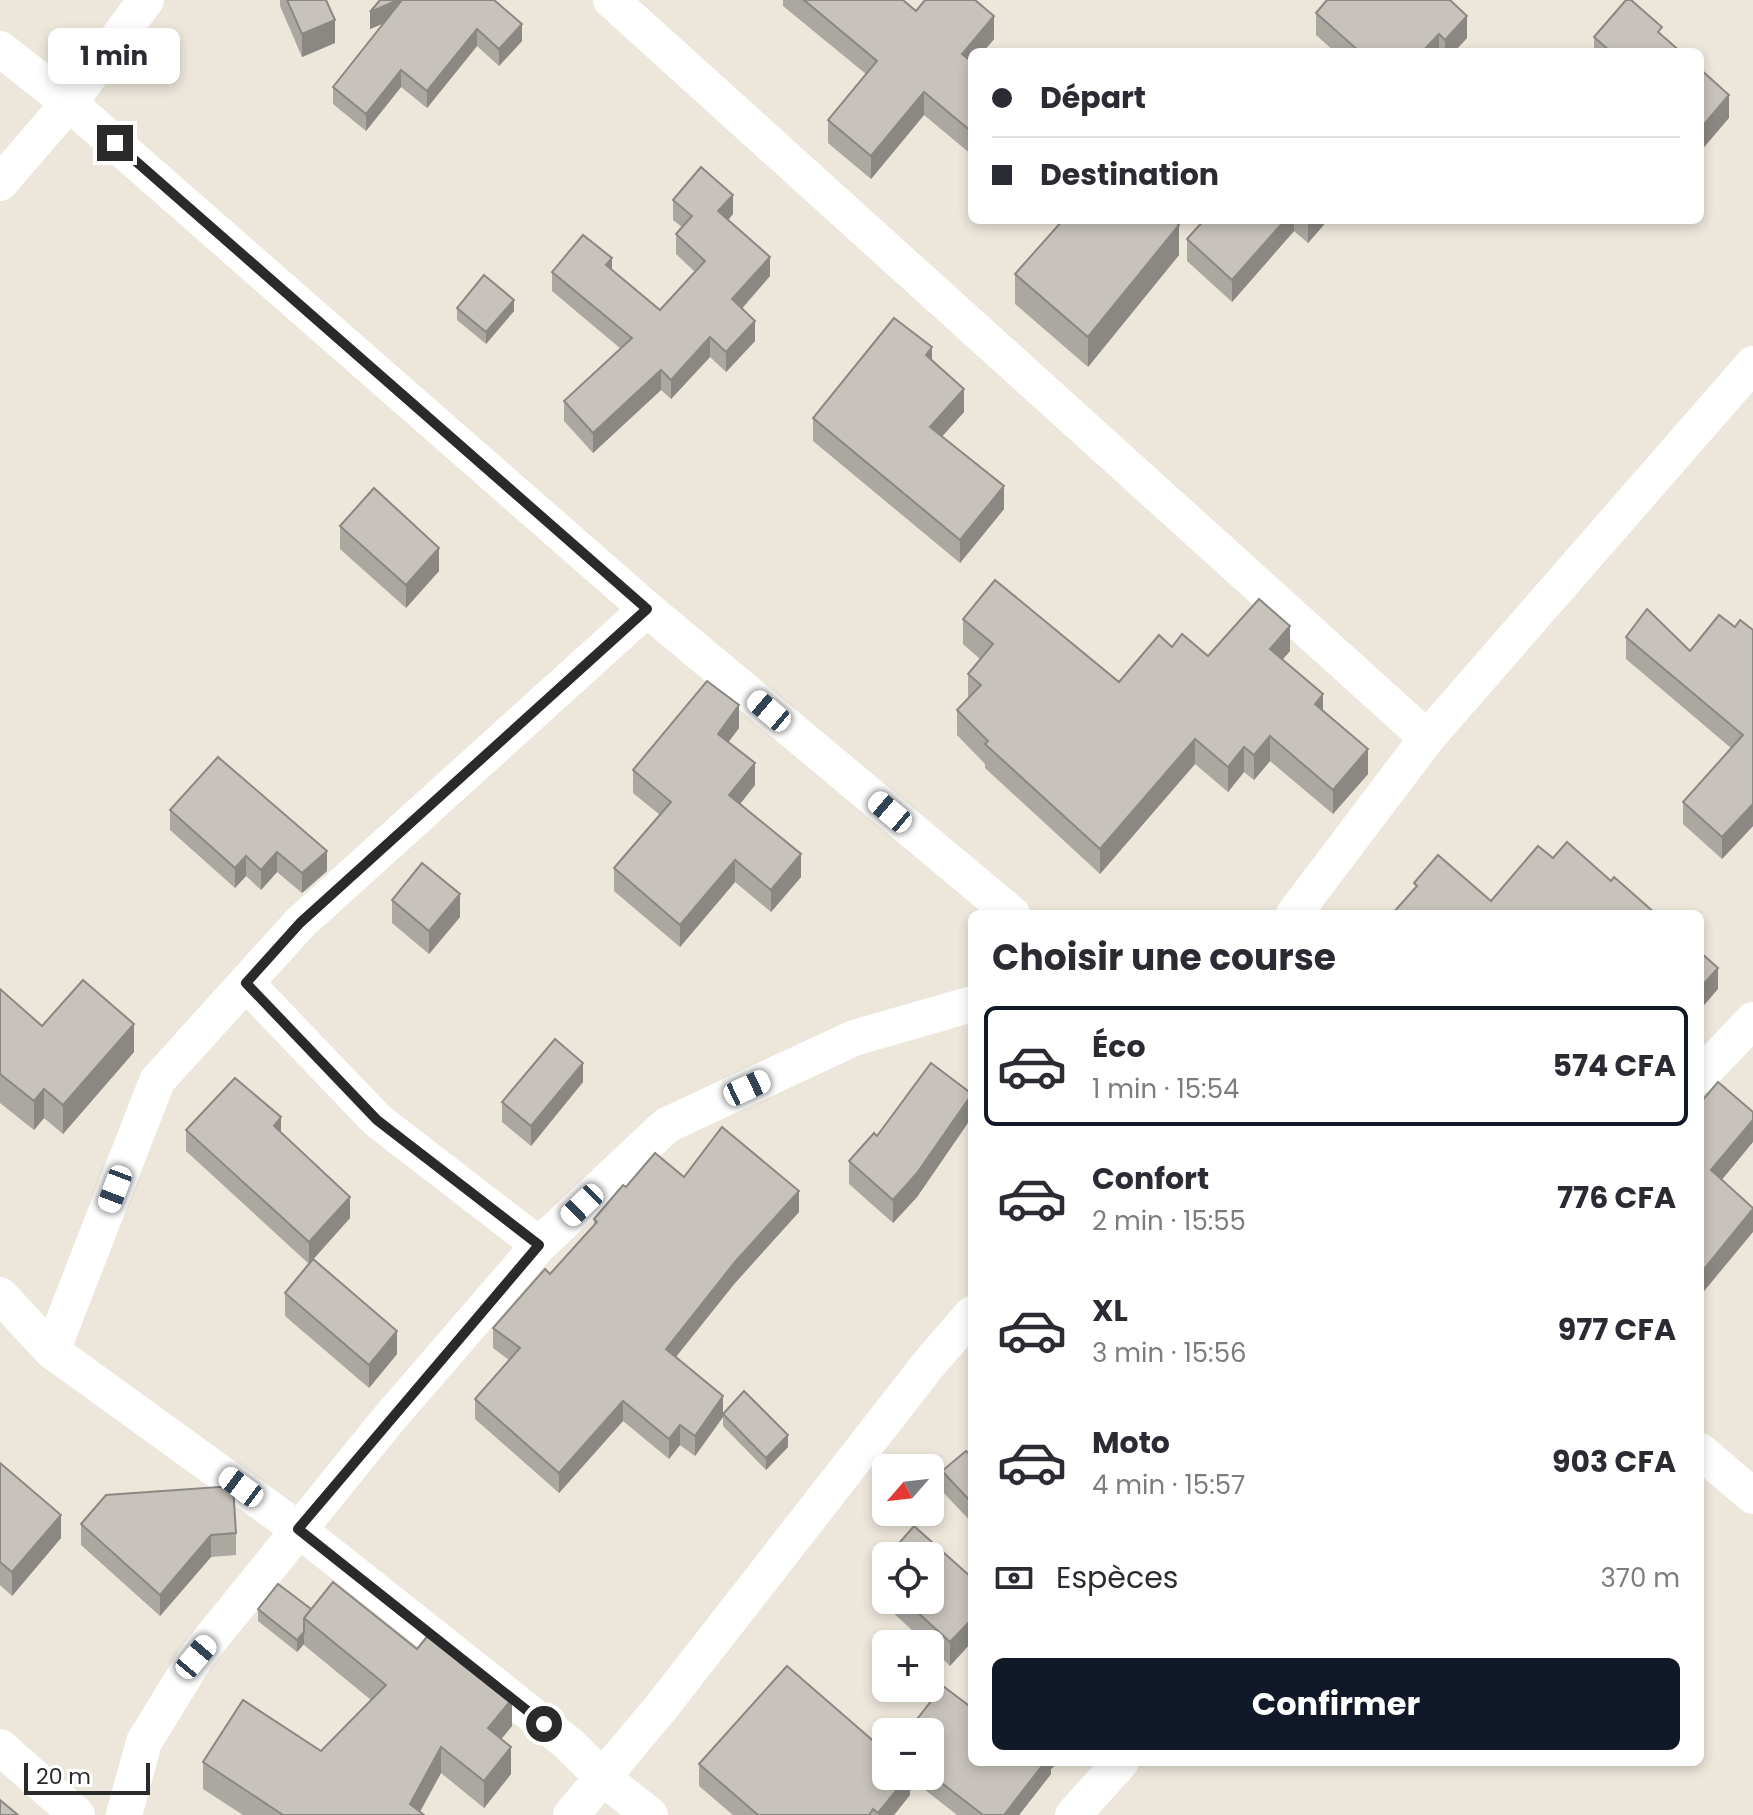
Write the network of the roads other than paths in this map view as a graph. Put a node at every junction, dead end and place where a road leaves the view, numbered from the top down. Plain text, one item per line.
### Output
1 (146, 0) edge
2 (611, 0) edge
3 (0, 49) edge
4 (69, 103) junction
5 (0, 183) edge
6 (1753, 364) edge
7 (647, 609) junction
8 (1427, 738) junction
9 (1007, 910) edge
10 (1297, 910) edge
11 (246, 983) junction
12 (968, 1005) edge
13 (1753, 1020) edge
14 (1704, 1072) edge
15 (539, 1245) junction
16 (0, 1295) edge
17 (968, 1319) edge
18 (52, 1351) junction
19 (1704, 1454) edge
20 (1753, 1496) edge
21 (298, 1529) junction
22 (0, 1747) edge
23 (1117, 1766) edge
24 (602, 1777) junction
25 (77, 1815) edge
26 (124, 1815) edge
27 (571, 1815) edge
28 (650, 1815) edge
29 (1073, 1815) edge

1 - 4 street
2 - 8 street
3 - 4 street
4 - 5 street
4 - 7 street
6 - 8 street
7 - 9 street
7 - 11 street
8 - 10 street
11 - 15 street
11 - 18 street
12 - 15 street
13 - 14 street
15 - 21 street
16 - 18 street
17 - 24 street
18 - 21 street
19 - 20 street
21 - 24 street
21 - 26 street
22 - 25 street
23 - 29 street
24 - 27 street
24 - 28 street

